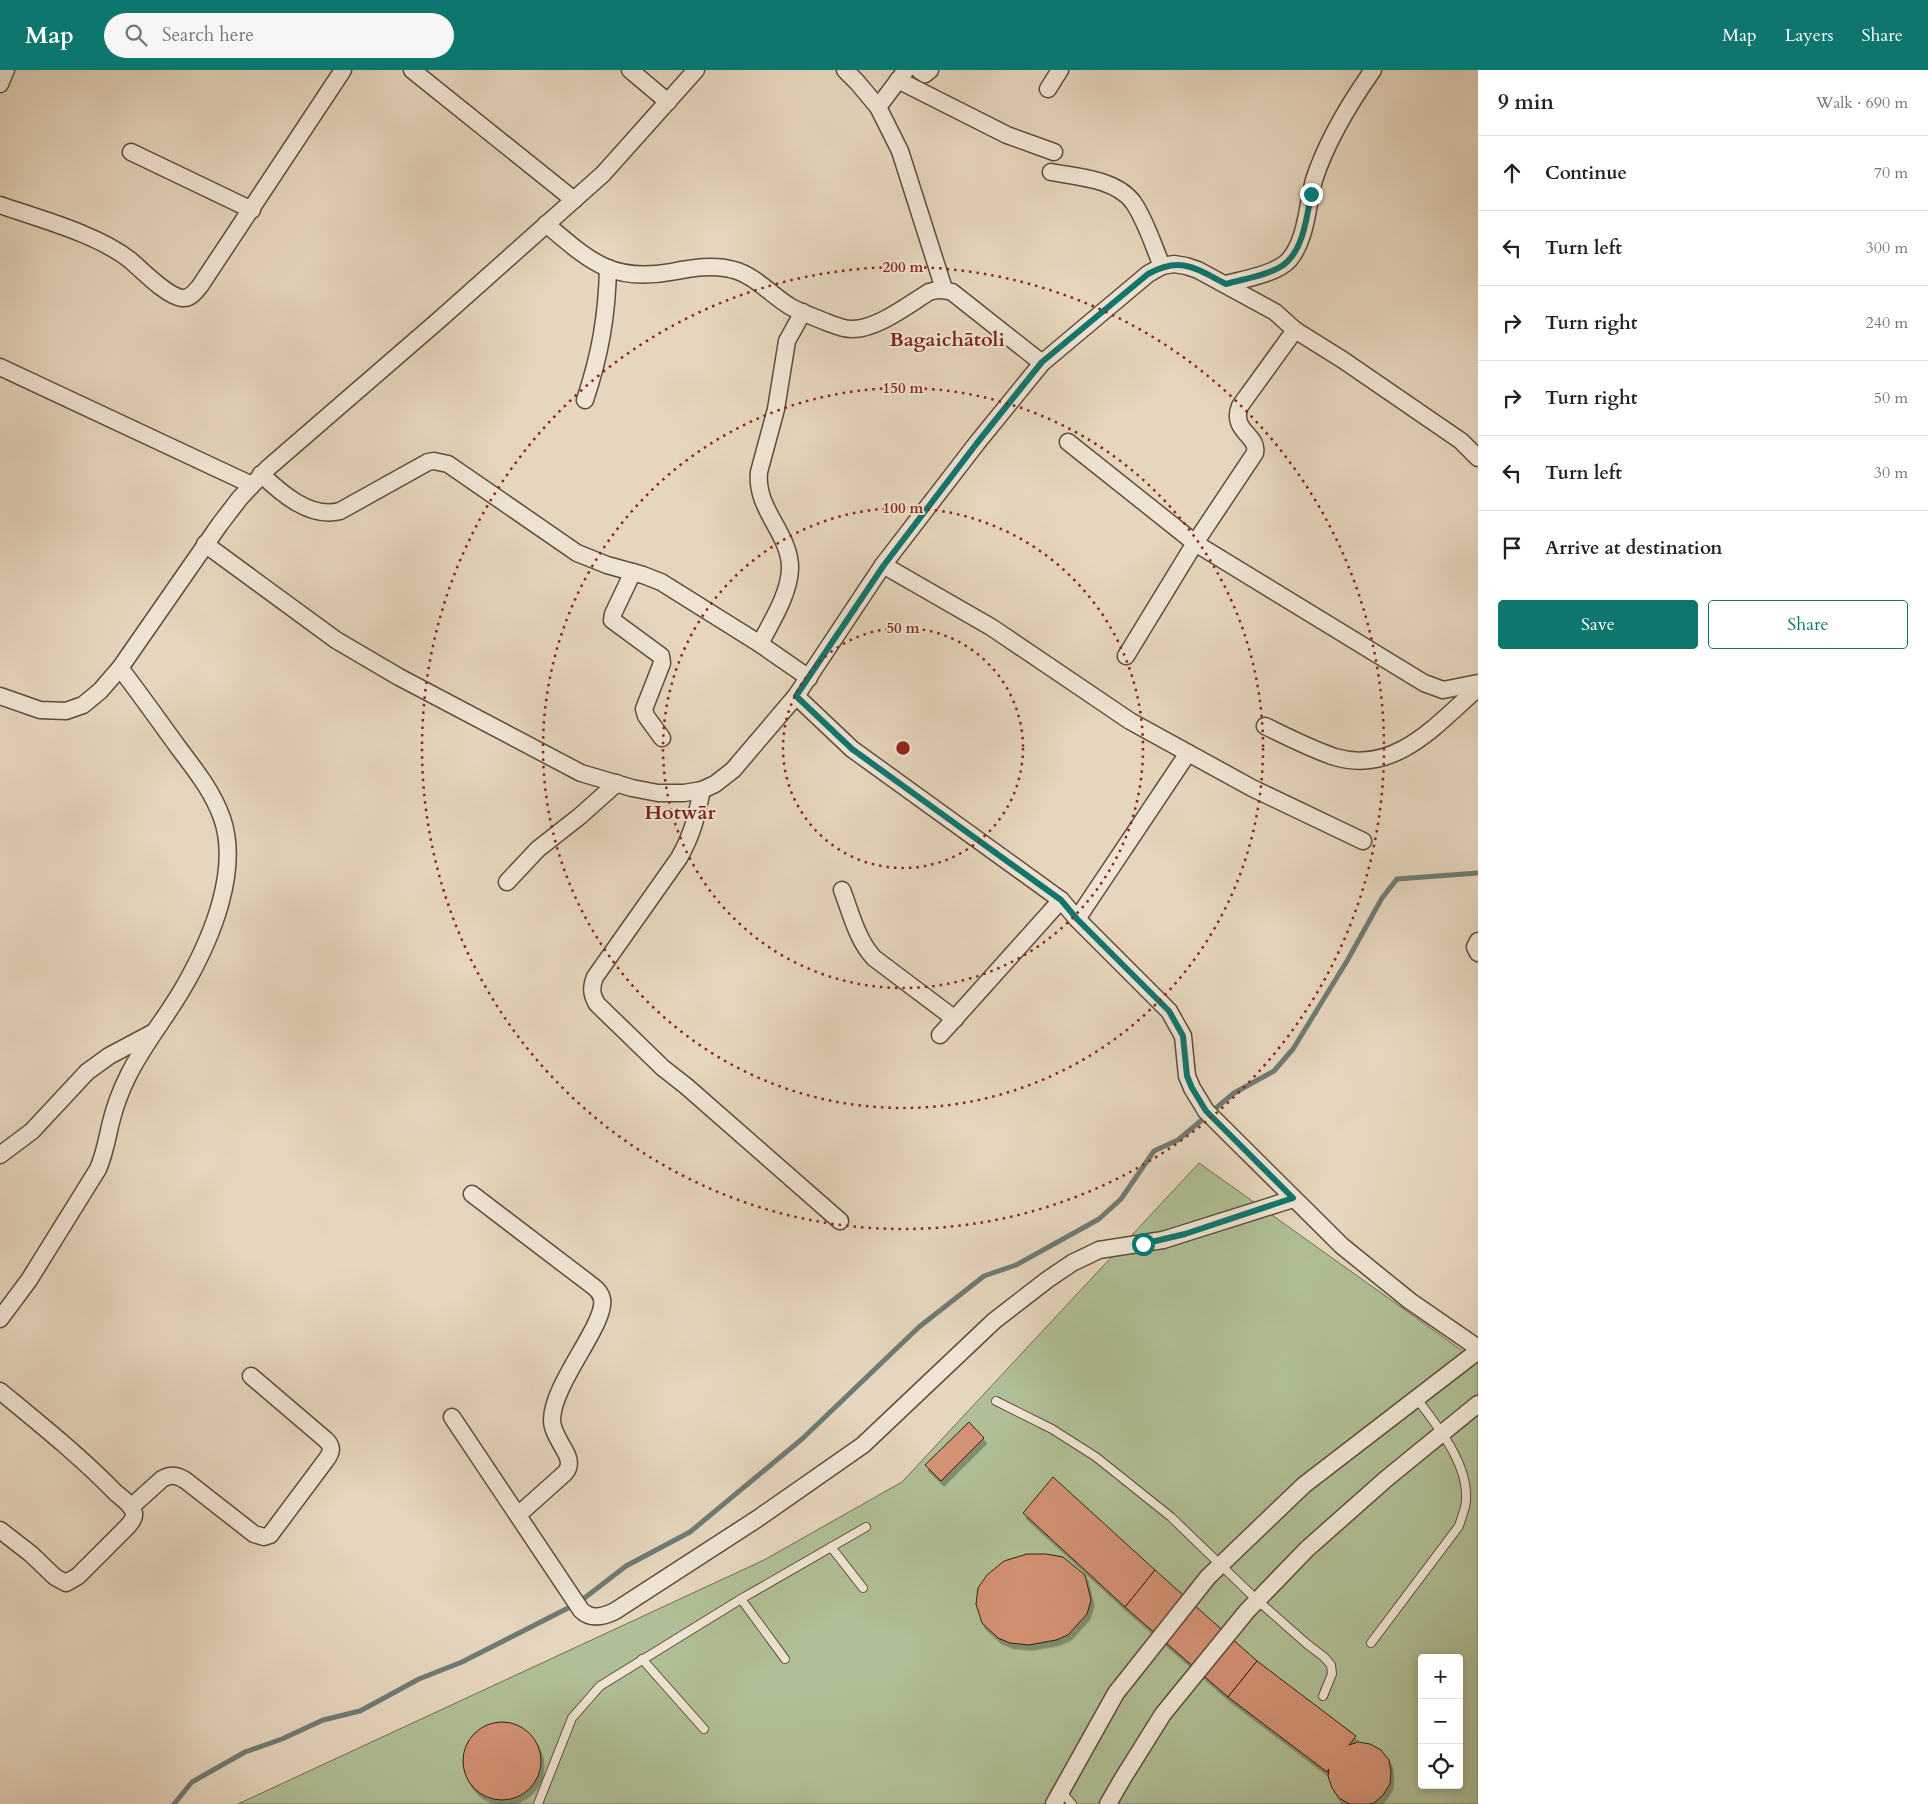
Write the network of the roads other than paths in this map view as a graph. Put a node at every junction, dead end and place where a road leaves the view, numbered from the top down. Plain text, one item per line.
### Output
1 (6, 70) edge
2 (343, 70) edge
3 (412, 70) edge
4 (630, 70) edge
5 (696, 70) edge
6 (845, 70) edge
7 (919, 70) edge
8 (930, 70) edge
9 (1060, 70) edge
10 (1373, 70) edge
11 (902, 75) edge
12 (0, 84) edge
13 (1048, 89) dead end
14 (668, 102) junction
15 (878, 107) junction
16 (131, 152) dead end
17 (1054, 152) dead end
18 (1051, 172) dead end
19 (574, 200) junction
20 (0, 205) edge
21 (252, 210) junction
22 (546, 224) junction
23 (1162, 266) junction
24 (608, 268) junction
25 (1226, 284) junction
26 (944, 289) junction
27 (803, 312) junction
28 (1295, 330) junction
29 (1042, 362) junction
30 (0, 367) edge
31 (585, 400) dead end
32 (1068, 442) dead end
33 (1478, 458) edge
34 (256, 480) junction
35 (1195, 543) junction
36 (206, 544) junction
37 (884, 565) junction
38 (633, 572) junction
39 (760, 644) junction
40 (1126, 656) dead end
41 (120, 668) junction
42 (809, 678) junction
43 (1478, 683) edge
44 (1478, 688) edge
45 (0, 696) edge
46 (796, 696) junction
47 (1265, 726) dead end
48 (662, 738) dead end
49 (1188, 753) junction
50 (617, 784) junction
51 (702, 790) junction
52 (1363, 841) dead end
53 (507, 882) dead end
54 (842, 890) dead end
55 (1061, 900) junction
56 (1077, 919) junction
57 (1478, 941) edge
58 (1478, 953) edge
59 (955, 1019) junction
60 (156, 1031) junction
61 (940, 1035) dead end
62 (0, 1155) edge
63 (472, 1194) dead end
64 (1293, 1198) junction
65 (840, 1221) dead end
66 (0, 1319) edge
67 (1478, 1349) edge
68 (251, 1376) dead end
69 (0, 1391) edge
70 (1417, 1399) junction
71 (996, 1402) dead end
72 (1478, 1404) edge
73 (452, 1417) dead end
74 (1443, 1433) junction
75 (131, 1507) junction
76 (518, 1515) junction
77 (866, 1527) dead end
78 (0, 1530) edge
79 (831, 1547) junction
80 (1221, 1565) junction
81 (863, 1588) dead end
82 (740, 1599) junction
83 (1257, 1600) junction
84 (1371, 1644) dead end
85 (642, 1659) junction
86 (785, 1659) dead end
87 (1323, 1696) dead end
88 (704, 1729) dead end
89 (1062, 1800) edge
90 (538, 1804) edge
91 (1108, 1804) edge

1 - 12 street
2 - 21 street
3 - 19 street
4 - 14 street
5 - 14 street
6 - 15 street
7 - 8 street
9 - 13 street
10 - 25 street
11 - 15 street
11 - 17 street
14 - 19 street
15 - 26 street
16 - 21 street
18 - 23 street
19 - 22 street
20 - 21 street
22 - 24 street
22 - 34 street
23 - 25 street
23 - 29 street
24 - 27 street
24 - 31 street
25 - 28 street
26 - 27 street
26 - 29 street
27 - 39 street
28 - 33 street
28 - 35 street
29 - 37 street
30 - 34 street
32 - 35 street
34 - 36 street
34 - 38 street
35 - 40 street
35 - 43 street
36 - 41 street
36 - 50 street
37 - 42 street
37 - 49 street
38 - 39 street
38 - 48 street
39 - 42 street
41 - 45 street
41 - 60 street
42 - 46 street
44 - 47 street
46 - 51 street
46 - 55 street
49 - 52 street
49 - 56 street
50 - 51 street
50 - 53 street
51 - 65 street
54 - 59 street
55 - 56 street
55 - 59 street
56 - 64 street
57 - 58 street
59 - 61 street
60 - 62 street
60 - 66 street
63 - 76 street
64 - 67 street
64 - 76 street
67 - 70 street
68 - 75 street
69 - 75 street
70 - 74 lane
70 - 80 street
71 - 80 lane
72 - 74 street
73 - 76 street
74 - 83 street
74 - 84 lane
75 - 78 street
77 - 79 lane
79 - 81 lane
79 - 82 lane
80 - 83 lane
80 - 89 street
82 - 85 lane
82 - 86 lane
83 - 87 lane
83 - 91 street
85 - 88 lane
85 - 90 lane

